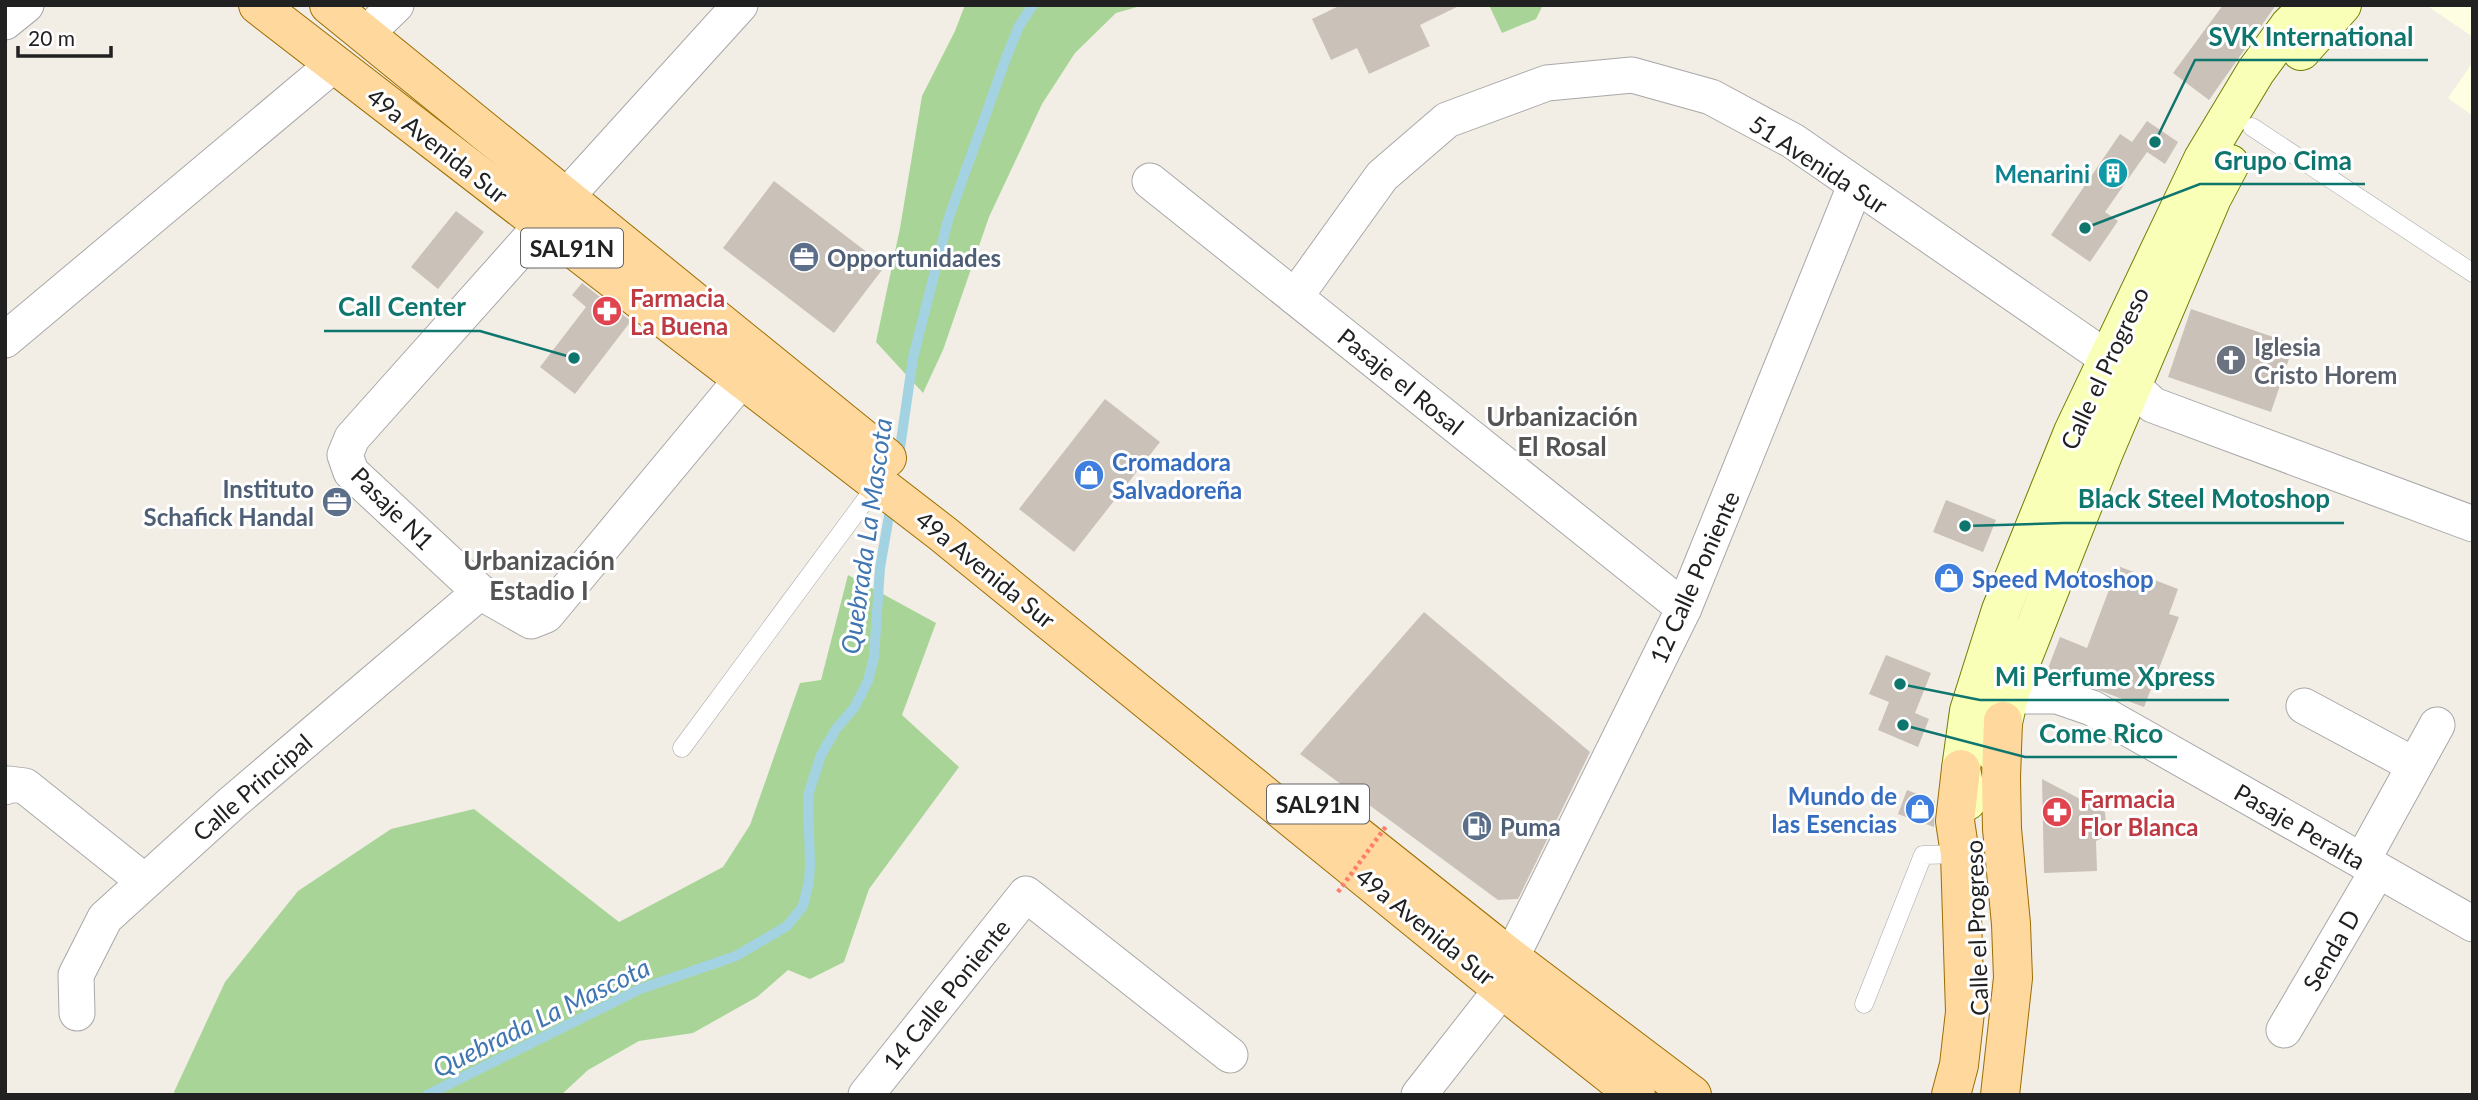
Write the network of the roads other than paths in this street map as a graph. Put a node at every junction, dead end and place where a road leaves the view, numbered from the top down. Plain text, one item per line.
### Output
1 (26, 5) edge
2 (258, 5) edge
3 (329, 5) edge
4 (396, 5) edge
5 (740, 5) edge
6 (2310, 5) edge
7 (2342, 5) edge
8 (5, 22) edge
9 (366, 34) junction
10 (333, 65) junction
11 (2252, 127) junction
12 (1150, 181) dead end
13 (1855, 186) junction
14 (554, 211) junction
15 (2473, 273) edge
16 (1295, 297) junction
17 (6, 338) edge
18 (2120, 372) junction
19 (742, 379) junction
20 (880, 473) junction
21 (2473, 524) edge
22 (480, 592) junction
23 (1684, 608) junction
24 (2304, 706) dead end
25 (2006, 709) junction
26 (2437, 725) dead end
27 (682, 748) dead end
28 (2414, 765) junction
29 (1961, 769) joint
30 (5, 787) edge
31 (1975, 854) junction
32 (2370, 866) junction
33 (144, 881) junction
34 (2473, 924) edge
35 (1506, 973) junction
36 (1864, 1004) dead end
37 (77, 1013) dead end
38 (2284, 1030) dead end
39 (1230, 1055) dead end
40 (876, 1091) edge
41 (1419, 1095) edge
42 (1636, 1095) edge
43 (1692, 1095) edge
44 (1951, 1095) edge
45 (1968, 1095) edge
46 (1988, 1095) edge
47 (2000, 1095) edge

1 - 8 street
2 - 10 main road, 49a Avenida Sur / SAL91N
3 - 9 main road, 49a Avenida Sur / SAL91N
4 - 9 street
5 - 14 street, Pasaje N1
6 - 18 street, Calle el Progreso
7 - 11 street, Calle el Progreso
9 - 14 main road, 49a Avenida Sur / SAL91N
10 - 14 main road, 49a Avenida Sur / SAL91N
10 - 17 street
11 - 15 lane
11 - 18 street, Calle el Progreso
12 - 16 street, Pasaje el Rosal
13 - 16 street, 51 Avenida Sur
13 - 18 street, 51 Avenida Sur
13 - 23 street, 12 Calle Poniente
14 - 19 main road, 49a Avenida Sur / SAL91N
14 - 20 main road, 49a Avenida Sur / SAL91N
14 - 22 street, Pasaje N1
16 - 23 street, Pasaje el Rosal
18 - 21 street, 51 Avenida Sur
18 - 25 street, Calle el Progreso
18 - 29 street, Calle el Progreso
19 - 20 main road, 49a Avenida Sur / SAL91N
19 - 22 street, Pasaje N1
20 - 27 lane
20 - 35 main road, 49a Avenida Sur / SAL91N
22 - 33 street, Calle Principal
23 - 35 street, 12 Calle Poniente
24 - 28 street
25 - 31 street, Calle el Progreso
25 - 32 street, Pasaje Peralta
25 - 47 main road
26 - 28 street, Senda D
28 - 32 street, Senda D
29 - 31 main road
30 - 33 street
31 - 36 lane
31 - 44 main road
31 - 45 street, Calle el Progreso
31 - 46 street, Calle el Progreso
32 - 34 street, Pasaje Peralta
32 - 38 street, Senda D
33 - 37 street, Calle Principal
35 - 41 street, 12 Calle Poniente
35 - 42 main road, 49a Avenida Sur / SAL91N
35 - 43 main road, 49a Avenida Sur / SAL91N
39 - 40 street, 14 Calle Poniente

